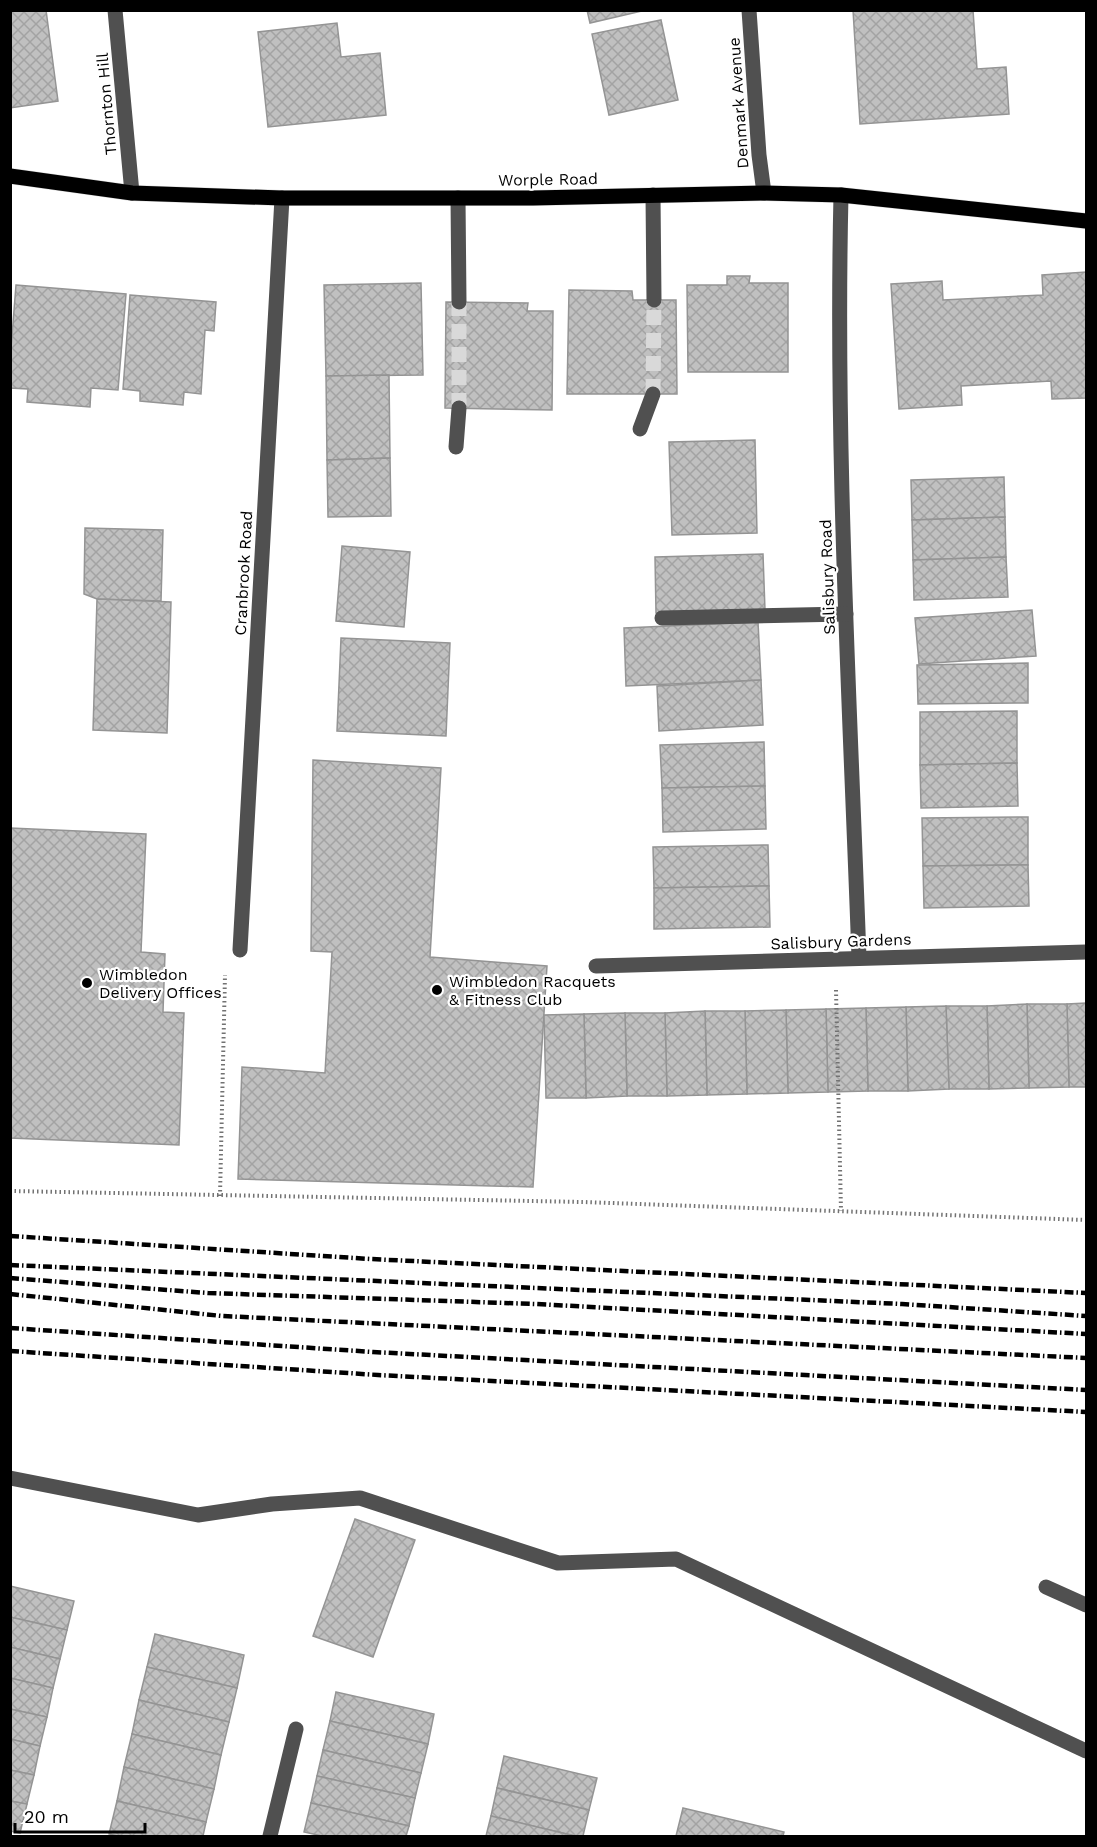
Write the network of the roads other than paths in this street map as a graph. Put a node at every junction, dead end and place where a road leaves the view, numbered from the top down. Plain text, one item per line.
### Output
1 (115, 10) edge
2 (748, 10) edge
3 (10, 176) edge
4 (132, 193) junction
5 (764, 193) junction
6 (653, 195) junction
7 (841, 195) junction
8 (282, 198) junction
9 (458, 198) junction
10 (1086, 221) edge
11 (654, 300) tunnel mouth
12 (459, 302) tunnel mouth
13 (653, 394) tunnel mouth
14 (459, 408) tunnel mouth
15 (640, 429) dead end
16 (456, 447) dead end
17 (846, 614) junction
18 (662, 618) dead end
19 (240, 950) road end
20 (1086, 952) edge
21 (859, 958) junction
22 (596, 966) dead end
23 (10, 1478) edge
24 (1046, 1587) dead end
25 (1086, 1605) edge
26 (296, 1729) dead end
27 (1086, 1750) edge
28 (270, 1836) edge

1 - 4 street, Thornton Hill
2 - 5 street, Denmark Avenue
3 - 4 main road, Worple Road
4 - 8 main road, Worple Road
5 - 6 main road, Worple Road
5 - 7 main road, Worple Road
6 - 9 main road, Worple Road
6 - 11 street
7 - 10 main road, Worple Road
7 - 17 street, Salisbury Road
8 - 9 main road, Worple Road
8 - 19 street, Cranbrook Road
9 - 12 street
13 - 15 street
14 - 16 street
17 - 18 street
17 - 21 street, Salisbury Road
20 - 21 street, Salisbury Gardens
21 - 22 street, Salisbury Gardens
23 - 27 street
24 - 25 street
26 - 28 street

